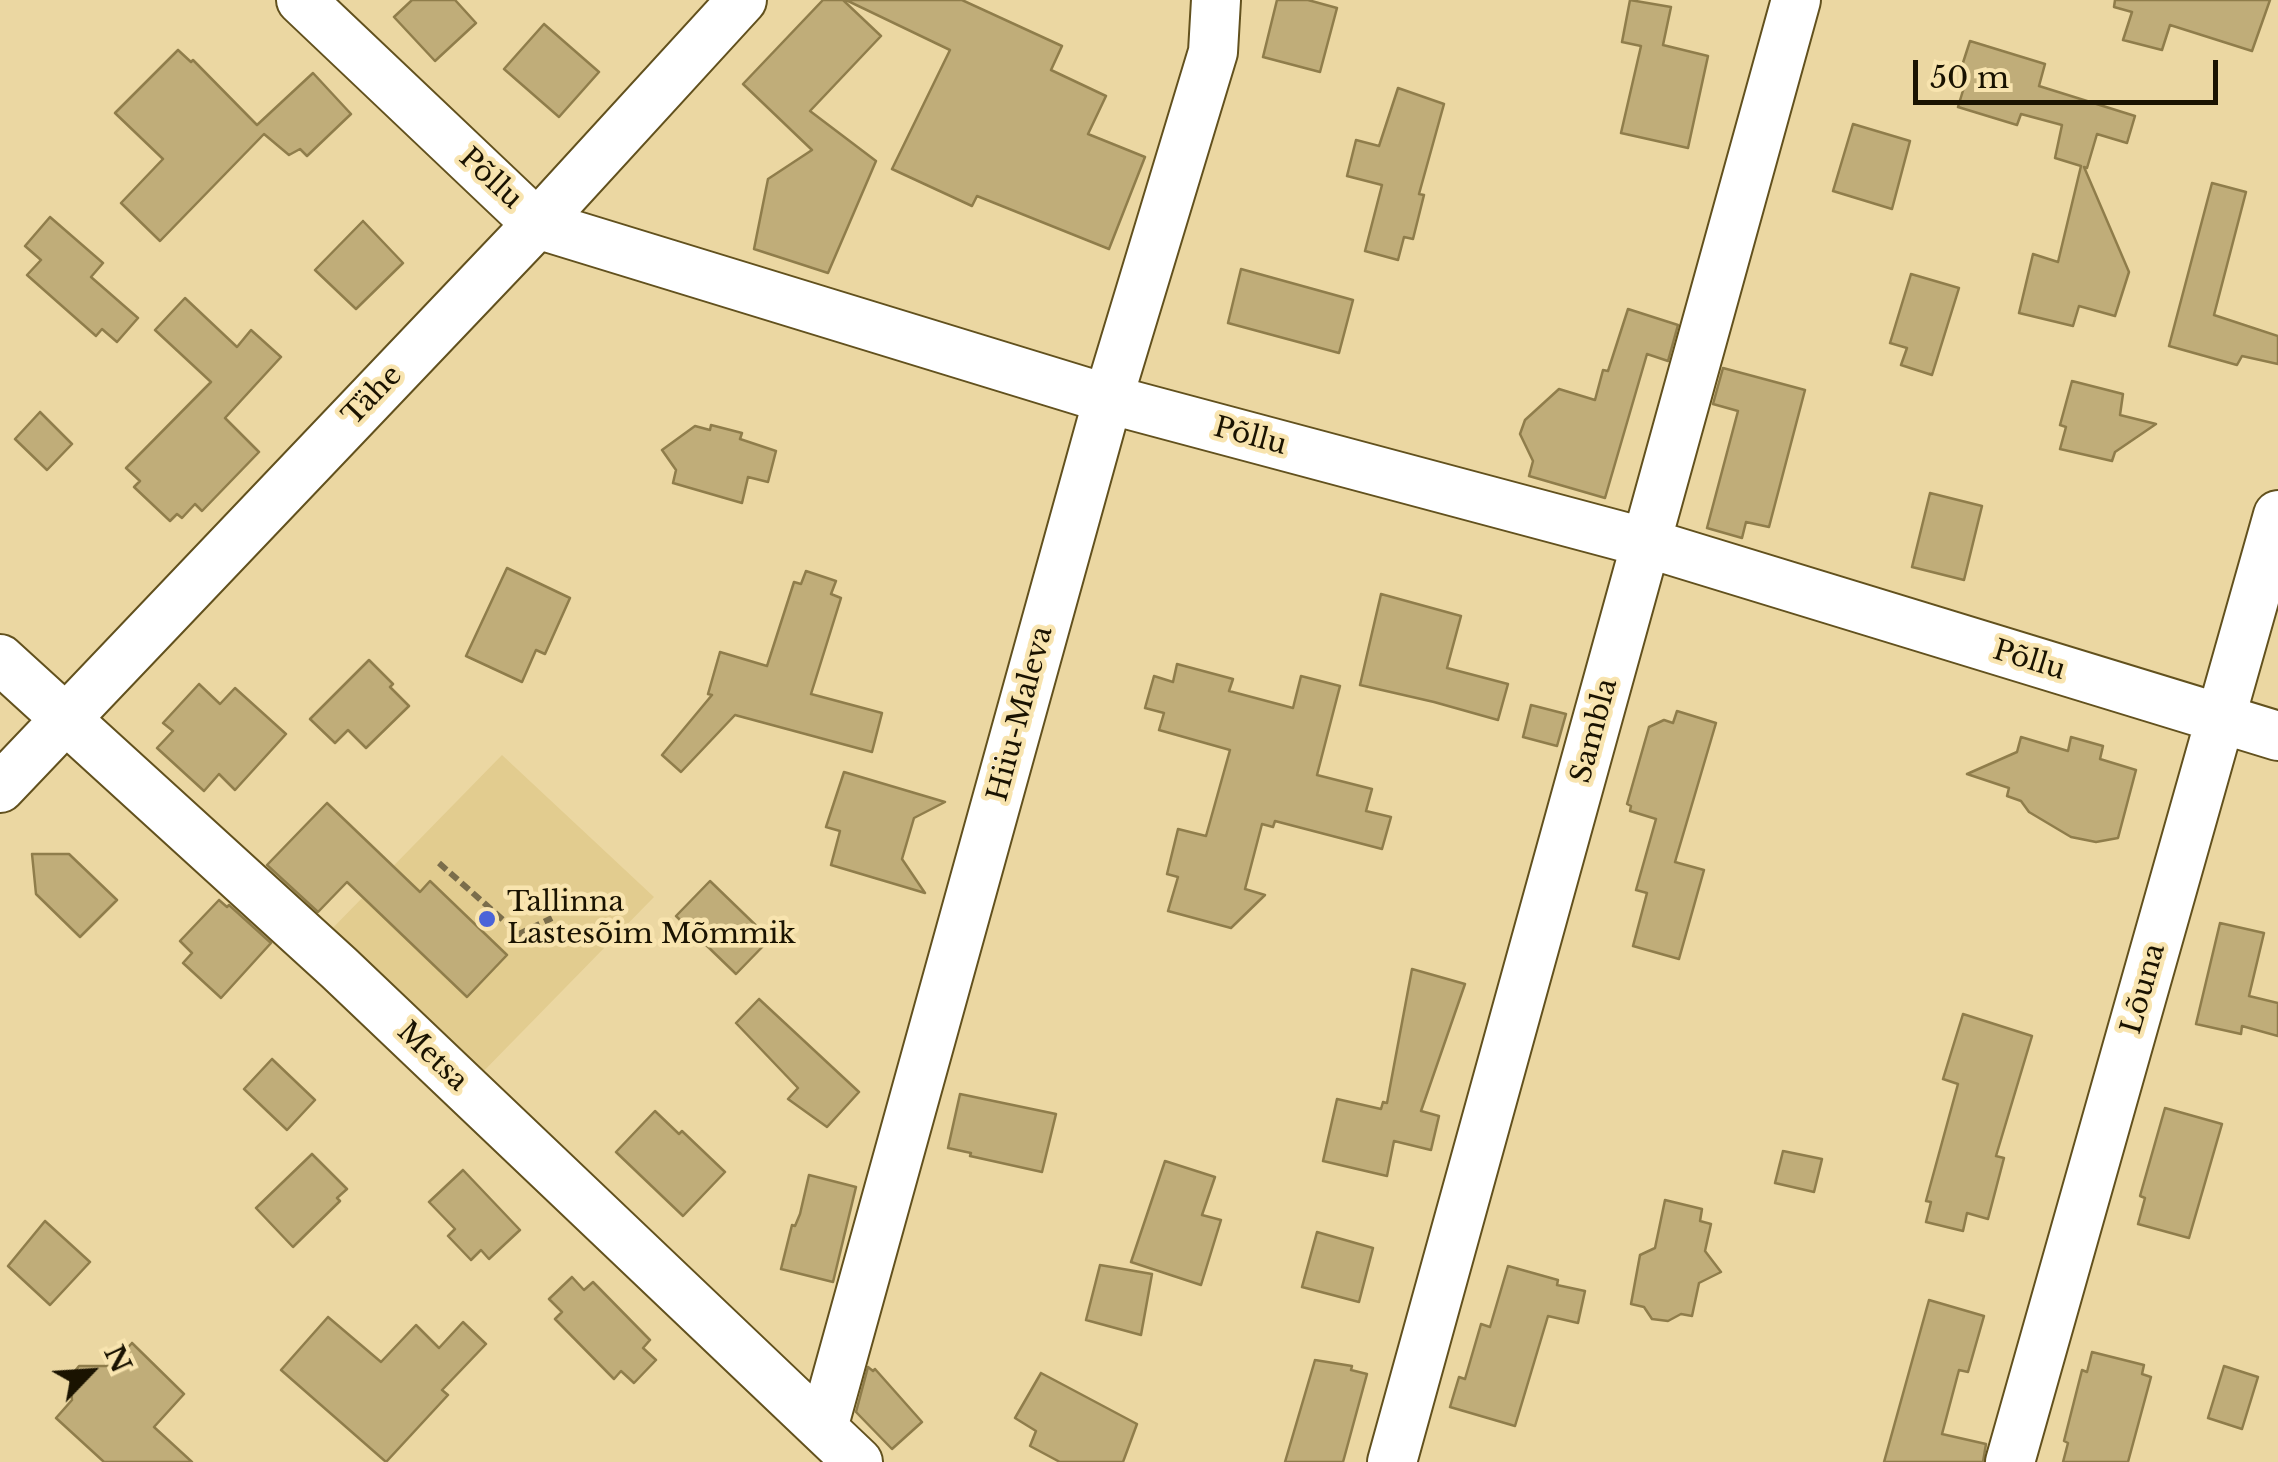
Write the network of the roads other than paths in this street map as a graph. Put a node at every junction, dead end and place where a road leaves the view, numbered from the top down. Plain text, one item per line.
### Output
1 (301, 0) edge
2 (742, 0) edge
3 (1216, 0) edge
4 (1796, 0) edge
5 (537, 224) junction
6 (1108, 399) junction
7 (2278, 515) edge
8 (1646, 543) junction
9 (0, 659) edge
10 (64, 719) junction
11 (2221, 720) junction
12 (2278, 736) edge
13 (0, 788) edge
14 (823, 1428) junction
15 (858, 1462) edge
16 (1392, 1462) edge
17 (2010, 1462) edge

1 - 5 street, Põllu
2 - 5 street, Tähe
3 - 6 street, Hiiu-Maleva
4 - 8 street, Sambla
5 - 6 street, Põllu
5 - 10 street, Tähe
6 - 8 street, Põllu
6 - 14 street, Hiiu-Maleva
7 - 11 street, Lõuna
8 - 11 street, Põllu
8 - 16 street, Sambla
9 - 10 street, Metsa
10 - 13 street, Tähe
10 - 14 street, Metsa
11 - 12 street, Põllu
11 - 17 street, Lõuna
14 - 15 street, Metsa

